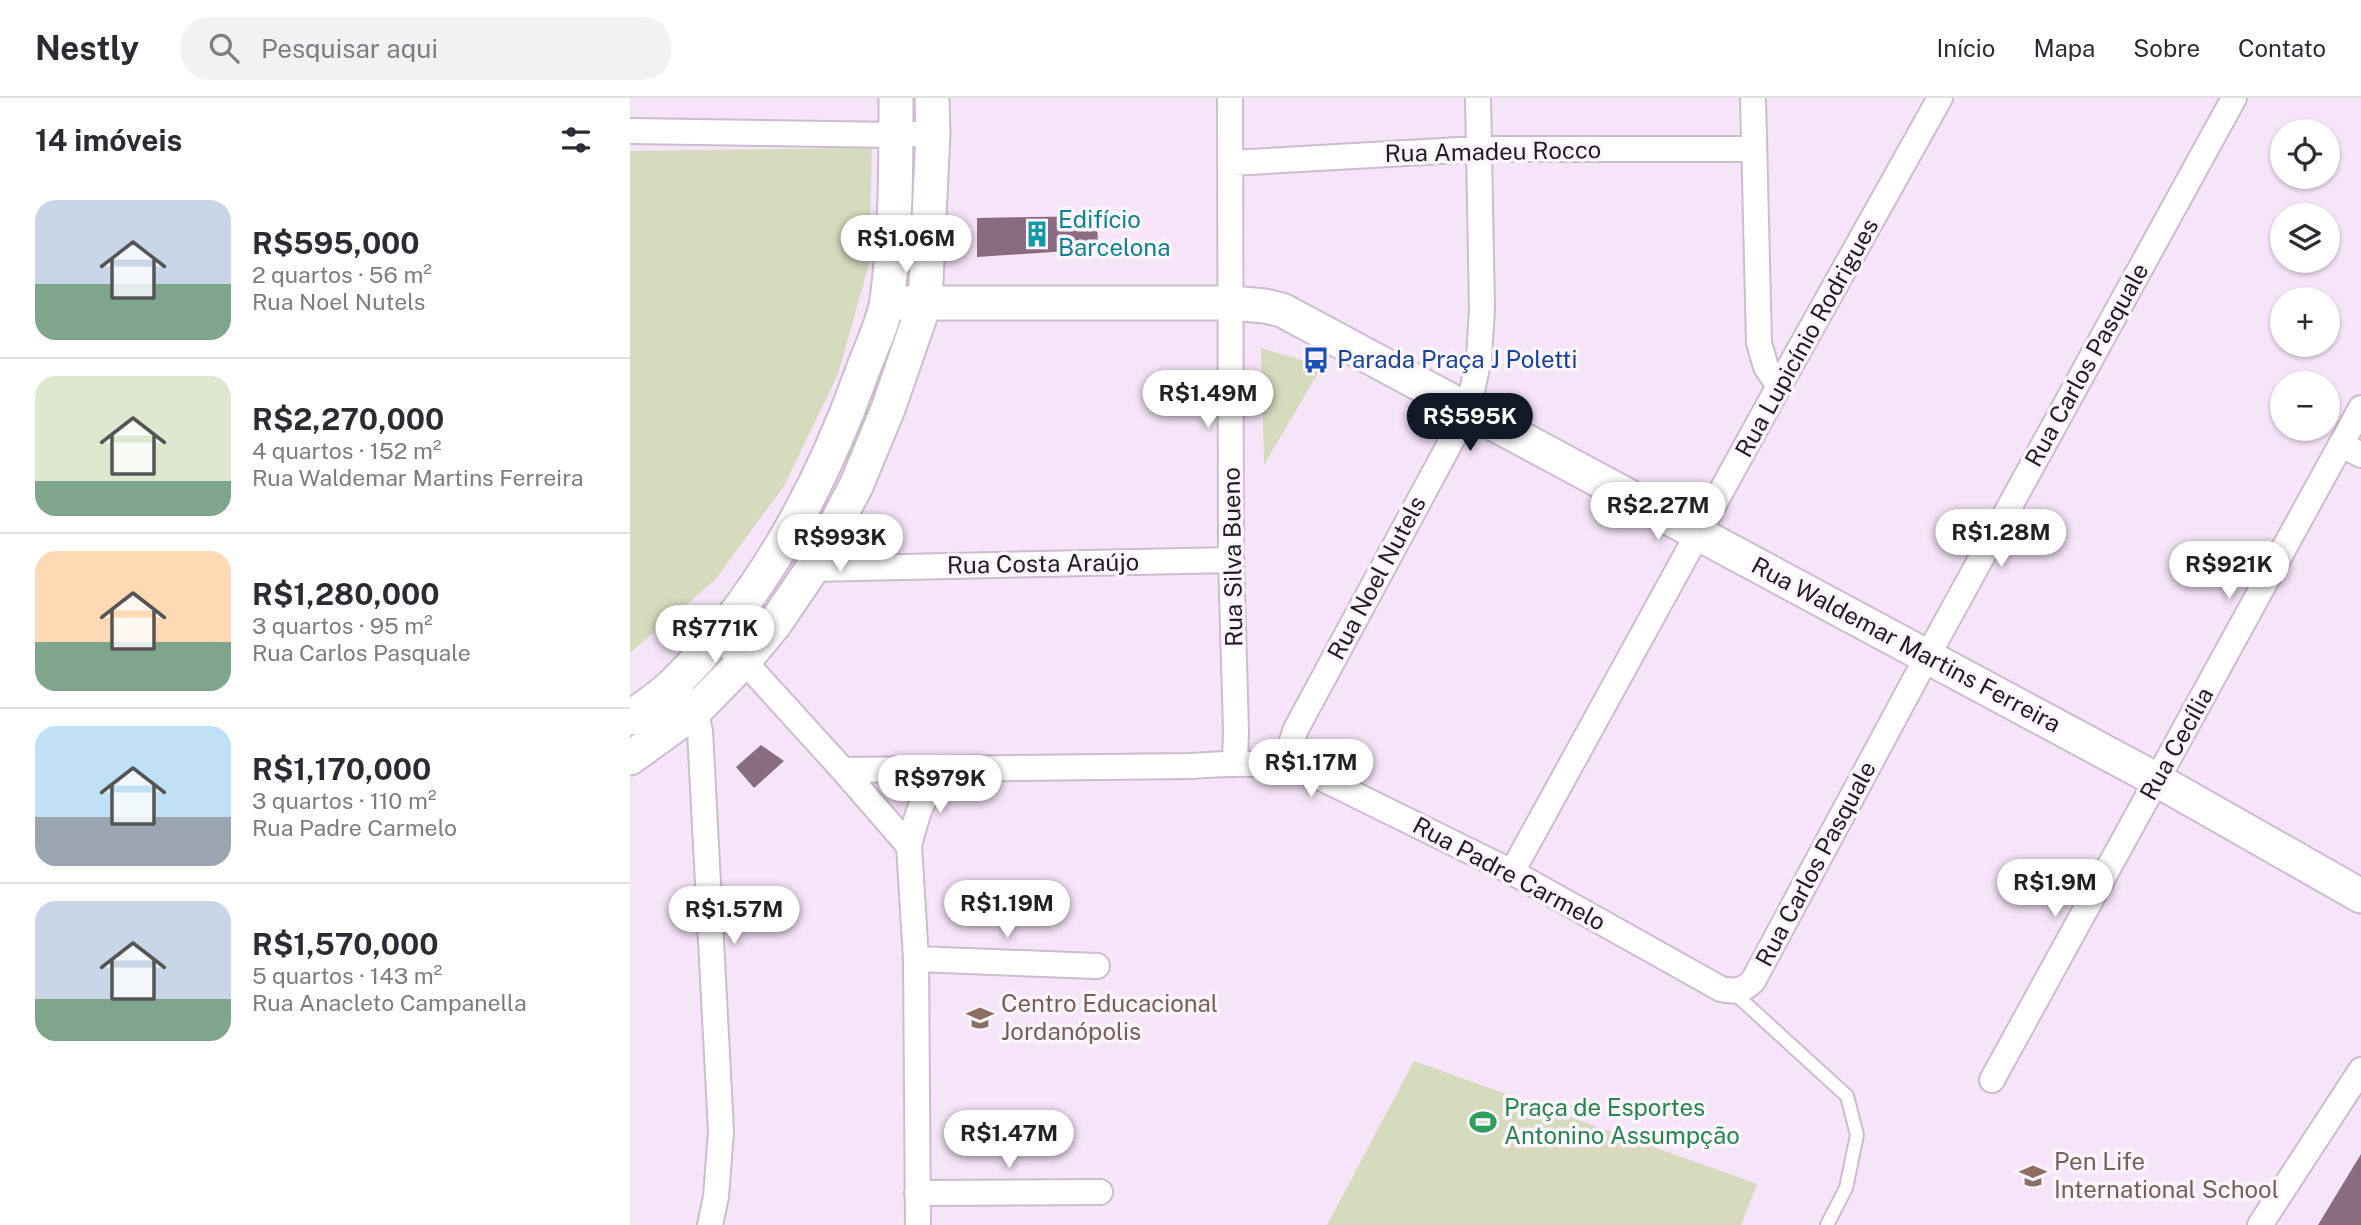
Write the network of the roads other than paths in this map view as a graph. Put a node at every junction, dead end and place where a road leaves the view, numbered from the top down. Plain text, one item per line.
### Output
1 (896, 98) edge
2 (932, 98) edge
3 (1230, 98) edge
4 (1478, 98) edge
5 (1753, 98) edge
6 (1940, 98) edge
7 (2234, 98) edge
8 (630, 131) edge
9 (933, 133) junction
10 (896, 135) junction
11 (1477, 149) junction
12 (1754, 149) junction
13 (1232, 163) junction
14 (925, 302) junction
15 (887, 303) junction
16 (1230, 303) junction
17 (1779, 386) junction
18 (2361, 408) edge
19 (1468, 410) junction
20 (2351, 449) edge
21 (1698, 533) junction
22 (1231, 560) junction
23 (812, 569) junction
24 (717, 636) junction
25 (1927, 657) junction
26 (744, 661) junction
27 (675, 683) junction
28 (695, 711) junction
29 (630, 718) edge
30 (630, 758) edge
31 (1235, 763) junction
32 (1283, 766) junction
33 (843, 770) junction
34 (945, 770) junction
35 (2157, 780) junction
36 (909, 846) junction
37 (1512, 872) junction
38 (2361, 896) edge
39 (916, 959) junction
40 (1097, 966) dead end
41 (1732, 992) junction
42 (2361, 1070) edge
43 (1992, 1080) dead end
44 (1100, 1192) dead end
45 (917, 1193) junction
46 (710, 1225) edge
47 (918, 1225) edge
48 (1827, 1225) edge
49 (2260, 1225) edge

1 - 10 street
2 - 9 street
3 - 13 street, Rua Silva Bueno
4 - 11 street, Rua Noel Nutels
5 - 12 street
6 - 17 street, Rua Lupicínio Rodrigues
7 - 25 street, Rua Carlos Pasquale
8 - 10 street
9 - 10 street
9 - 14 street
10 - 15 street
11 - 12 street, Rua Amadeu Rocco
11 - 13 street, Rua Amadeu Rocco
11 - 19 street, Rua Noel Nutels
12 - 17 street
13 - 16 street, Rua Silva Bueno
14 - 15 street, Rua Waldemar Martins Ferreira
14 - 16 street, Rua Waldemar Martins Ferreira
14 - 23 street
15 - 24 street
16 - 19 street, Rua Waldemar Martins Ferreira
16 - 22 street, Rua Silva Bueno
17 - 21 street, Rua Lupicínio Rodrigues
18 - 20 street, Rua Cecília
19 - 21 street, Rua Waldemar Martins Ferreira
19 - 32 street, Rua Noel Nutels
20 - 35 street, Rua Cecília
21 - 25 street, Rua Waldemar Martins Ferreira
21 - 37 street, Rua Lupicínio Rodrigues
22 - 23 street, Rua Costa Araújo
22 - 31 street, Rua Silva Bueno
23 - 26 street
24 - 26 street
24 - 27 street
25 - 35 street, Rua Waldemar Martins Ferreira
25 - 41 street, Rua Carlos Pasquale
26 - 28 street
26 - 33 street
27 - 28 street
27 - 29 street
28 - 30 street
28 - 46 street
31 - 32 street, Rua Padre Carmelo
31 - 34 street, Rua Padre Carmelo
32 - 37 street, Rua Padre Carmelo
33 - 34 street, Rua Padre Carmelo
33 - 36 street
34 - 36 street
35 - 38 street, Rua Waldemar Martins Ferreira
35 - 43 street, Rua Cecília
36 - 39 street
37 - 41 street, Rua Padre Carmelo
39 - 40 street
39 - 45 street
41 - 48 lane
42 - 49 street
44 - 45 street
45 - 47 street

